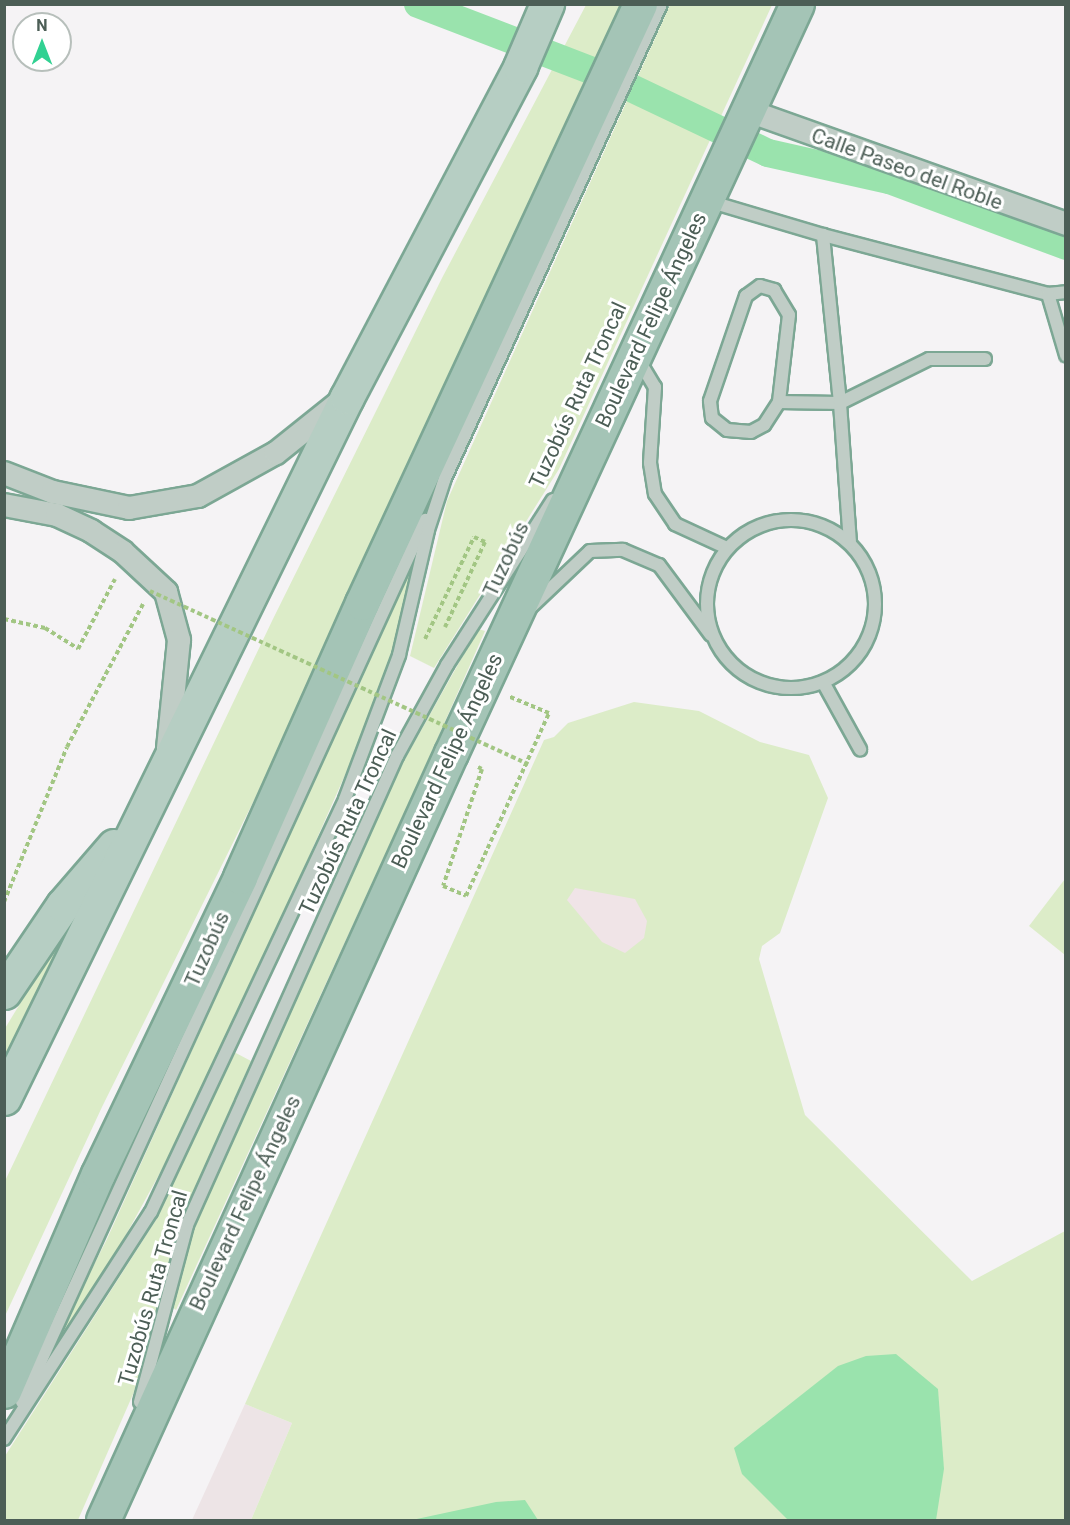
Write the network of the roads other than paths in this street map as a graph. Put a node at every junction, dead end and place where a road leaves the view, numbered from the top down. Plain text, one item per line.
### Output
1 (640, 4) edge
2 (661, 4) edge
3 (797, 4) edge
4 (546, 8) edge
5 (628, 53) junction
6 (601, 112) junction
7 (746, 118) junction
8 (707, 200) junction
9 (1065, 224) edge
10 (823, 236) junction
11 (1065, 292) edge
12 (1048, 294) junction
13 (627, 353) junction
14 (1065, 355) edge
15 (985, 359) dead end
16 (347, 397) junction
17 (779, 402) junction
18 (840, 403) junction
19 (4, 473) edge
20 (445, 478) junction
21 (558, 492) junction
22 (4, 505) edge
23 (850, 543) junction
24 (727, 548) junction
25 (507, 632) junction
26 (712, 637) junction
27 (823, 682) junction
28 (860, 749) dead end
29 (166, 768) junction
30 (143, 813) junction
31 (4, 992) edge
32 (4, 1098) edge
33 (98, 1174) junction
34 (188, 1299) dead end
35 (173, 1330) dead end
36 (4, 1345) edge
37 (4, 1391) edge
38 (144, 1393) junction
39 (134, 1414) dead end
40 (5, 1437) edge
41 (103, 1521) edge

1 - 5 highway
2 - 5 lane
3 - 7 highway, Boulevard Felipe Ángeles
4 - 16 main road
5 - 6 highway
6 - 20 lane, Tuzobús Ruta Troncal
6 - 33 highway
7 - 8 highway, Boulevard Felipe Ángeles
7 - 9 street, Calle Paseo del Roble
8 - 10 lane
8 - 13 highway, Boulevard Felipe Ángeles
10 - 12 lane
10 - 18 lane
11 - 12 lane
12 - 14 lane
13 - 21 lane, Tuzobús Ruta Troncal
13 - 24 lane
13 - 25 highway, Boulevard Felipe Ángeles
15 - 18 lane
16 - 19 street
16 - 29 main road
17 - 17 lane
17 - 18 lane
18 - 23 lane
20 - 40 lane, Tuzobús
20 - 40 lane, Tuzobús Ruta Troncal
21 - 34 lane, Tuzobús
21 - 38 lane, Tuzobús Ruta Troncal
22 - 29 street
23 - 24 lane
23 - 27 lane
24 - 26 lane
25 - 26 lane
25 - 41 highway, Boulevard Felipe Ángeles
26 - 27 lane
27 - 28 lane
29 - 30 main road
30 - 31 main road
30 - 32 main road
33 - 36 highway
33 - 37 highway
35 - 38 lane
38 - 39 lane, Tuzobús Ruta Troncal

